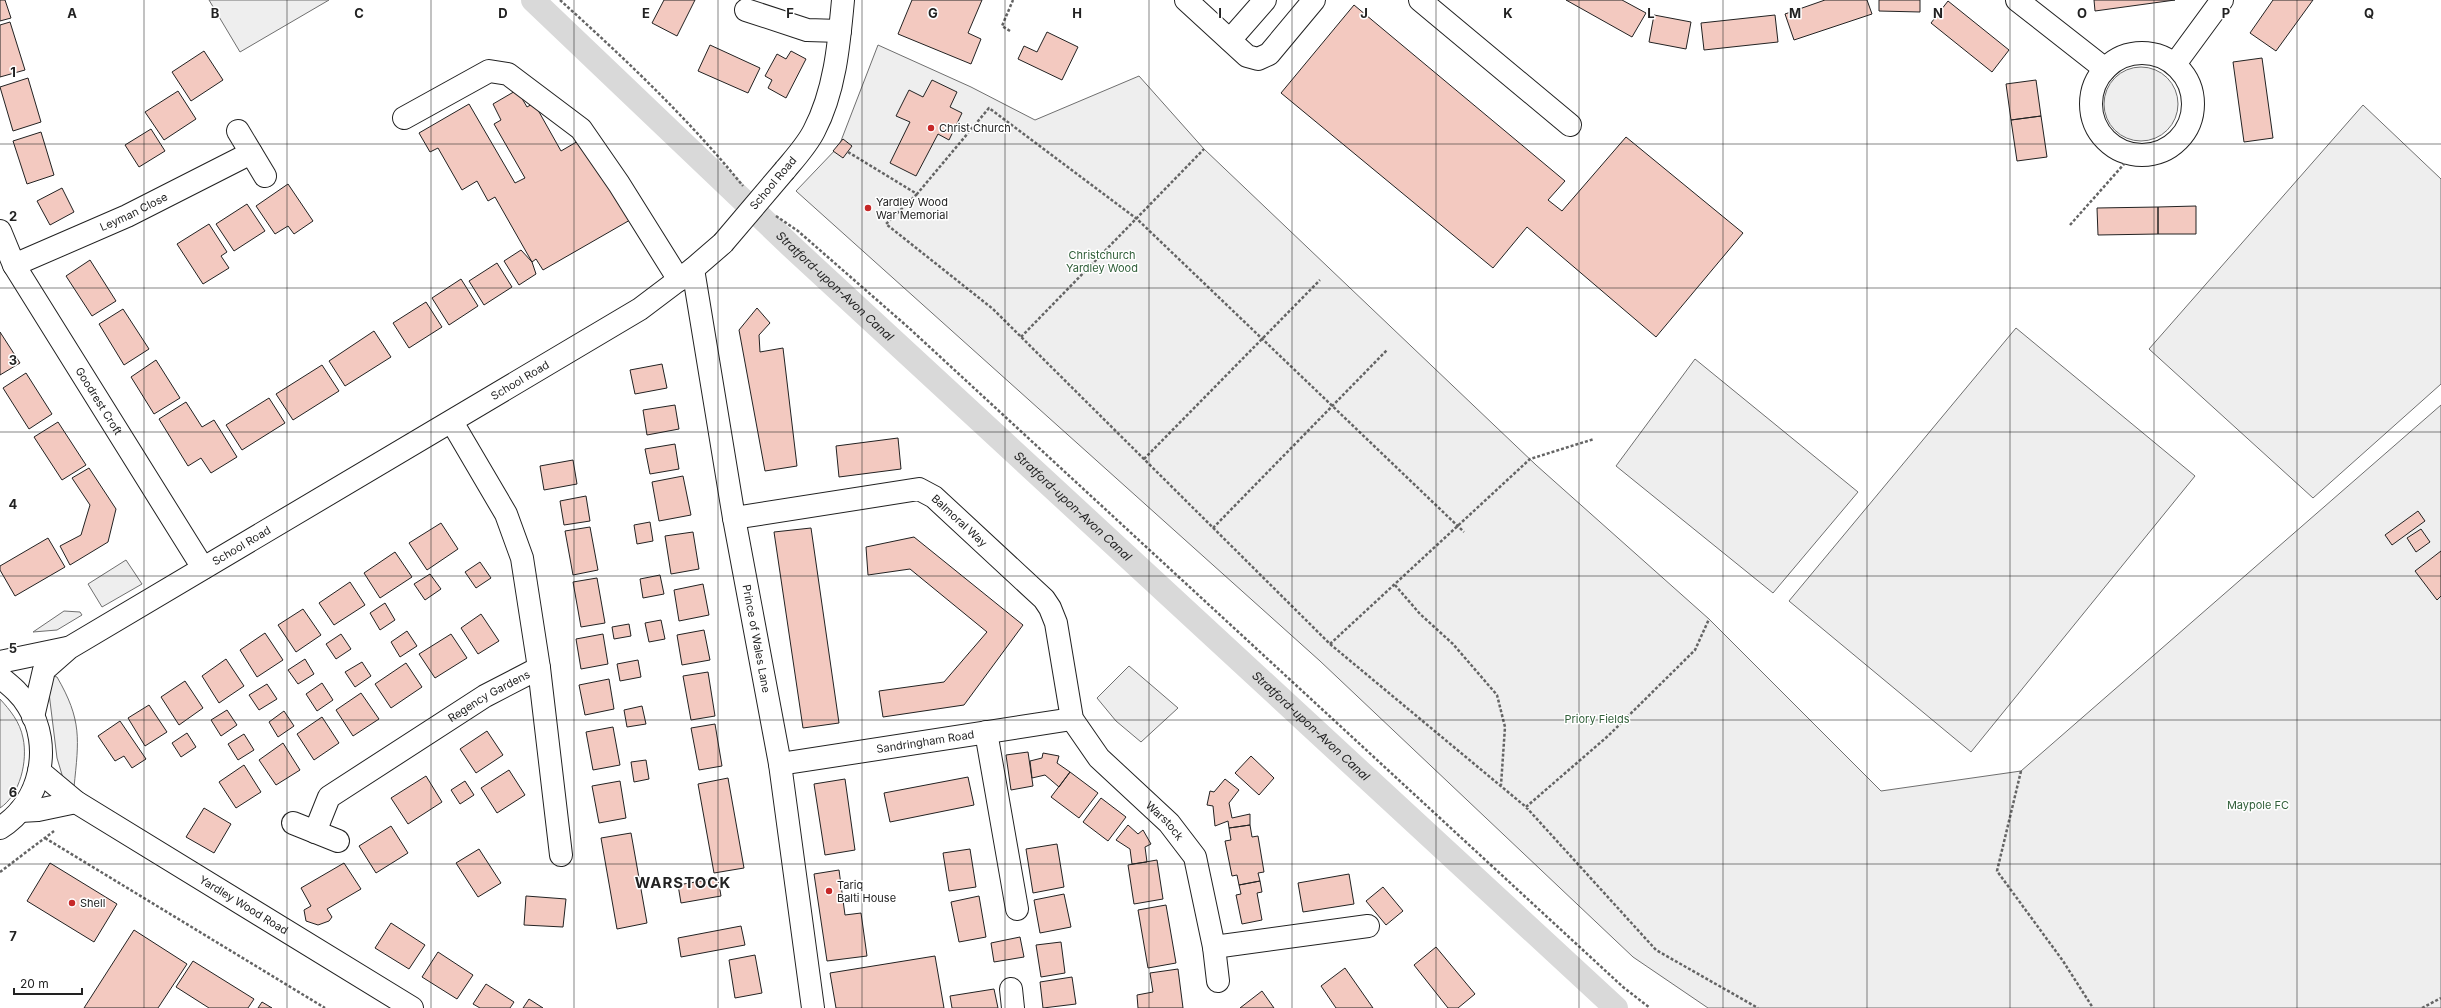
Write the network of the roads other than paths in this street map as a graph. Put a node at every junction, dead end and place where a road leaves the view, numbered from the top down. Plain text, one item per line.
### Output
1 (843, 0) edge
2 (1265, 0) edge
3 (1314, 0) edge
4 (1420, 0) edge
5 (2017, 0) edge
6 (2222, 0) edge
7 (1193, 2) edge
8 (746, 10) dead end
9 (840, 31) junction
10 (1230, 40) junction
11 (2175, 64) junction
12 (2105, 69) junction
13 (404, 118) dead end
14 (1570, 125) dead end
15 (238, 131) dead end
16 (251, 153) junction
17 (265, 176) dead end
18 (0, 231) edge
19 (14, 265) junction
20 (686, 275) junction
21 (452, 422) junction
22 (734, 518) junction
23 (203, 568) junction
24 (69, 648) junction
25 (0, 662) edge
26 (539, 668) junction
27 (0, 677) edge
28 (33, 717) junction
29 (1072, 719) junction
30 (986, 732) junction
31 (780, 764) junction
32 (39, 771) junction
33 (76, 802) junction
34 (20, 811) junction
35 (293, 823) dead end
36 (0, 828) edge
37 (315, 832) junction
38 (338, 841) dead end
39 (562, 854) dead end
40 (1017, 909) dead end
41 (1368, 926) dead end
42 (1214, 947) junction
43 (1218, 981) dead end
44 (412, 1008) edge
45 (813, 1008) edge

1 - 9 street, School Road
2 - 10 street
3 - 10 street
4 - 14 street
5 - 12 street
6 - 11 street
7 - 10 street
8 - 9 street
9 - 20 street, School Road, bridge
11 - 12 street
11 - 12 street
13 - 20 street
15 - 16 street
16 - 17 street
16 - 19 street, Leyman Close
18 - 19 street, Goodrest Croft
19 - 23 street, Goodrest Croft
20 - 21 street, School Road
20 - 22 street, Prince of Wales Lane
21 - 23 street, School Road
21 - 26 street, Regency Gardens
22 - 29 street, Balmoral Way
22 - 31 street, Prince of Wales Lane
23 - 24 street, School Road
24 - 25 street, School Road
24 - 28 street, School Road
26 - 37 street, Regency Gardens
26 - 39 street
27 - 28 street
28 - 32 street
29 - 30 street, Sandringham Road
29 - 42 street, Warstock
30 - 31 street, Sandringham Road
30 - 40 street
31 - 45 street, Prince of Wales Lane
32 - 33 street, Yardley Wood Road
32 - 34 street
33 - 34 street
33 - 44 street, Yardley Wood Road
34 - 36 street
35 - 37 street
37 - 38 street
41 - 42 street
42 - 43 street, Warstock

